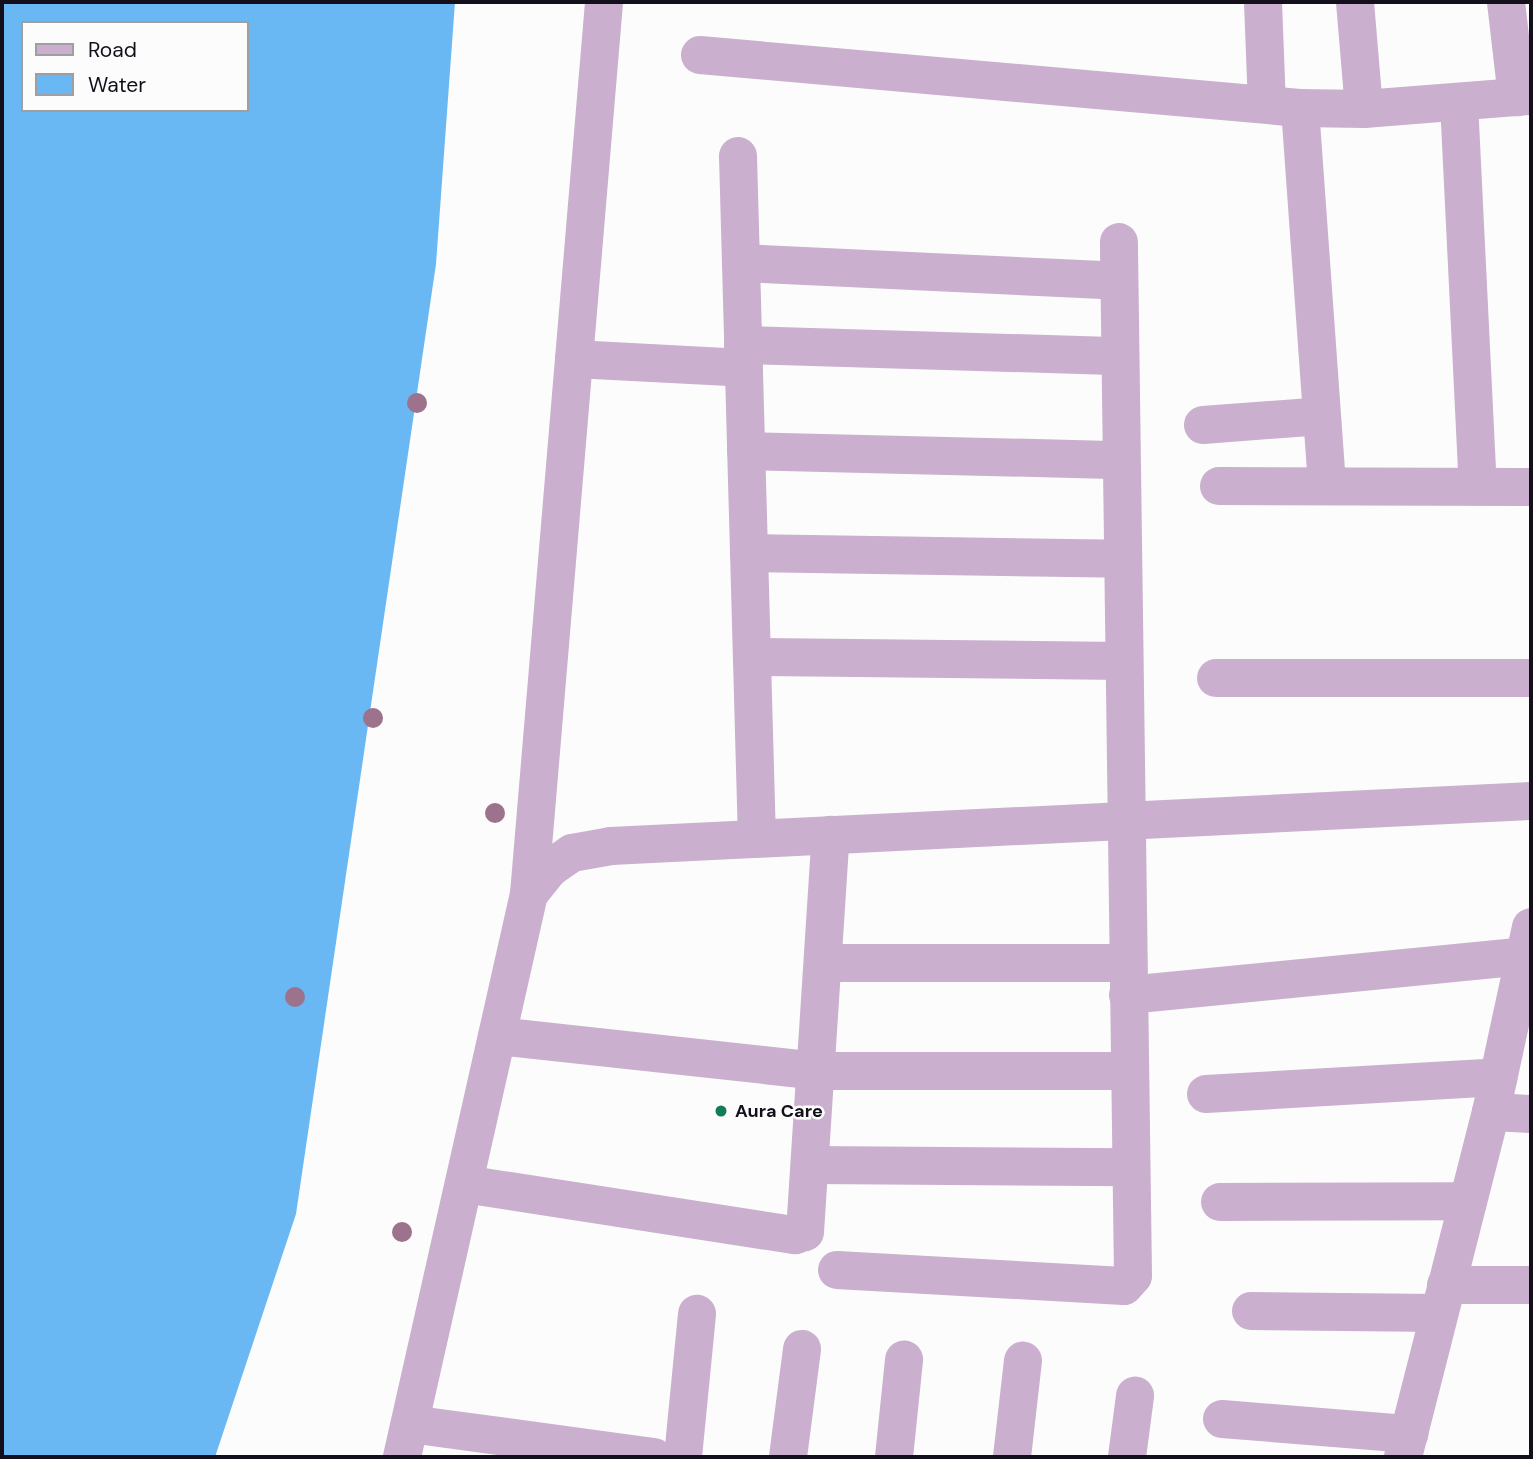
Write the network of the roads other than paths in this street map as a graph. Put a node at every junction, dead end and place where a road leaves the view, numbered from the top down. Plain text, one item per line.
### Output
1 (604, 2) edge
2 (1263, 2) edge
3 (1356, 2) edge
4 (1506, 2) edge
5 (700, 55) dead end
6 (1524, 97) edge
7 (1459, 102) junction
8 (1283, 106) junction
9 (1364, 109) junction
10 (738, 156) dead end
11 (1119, 242) dead end
12 (741, 263) junction
13 (1119, 281) junction
14 (743, 356) junction
15 (1120, 356) junction
16 (574, 359) junction
17 (1322, 416) junction
18 (1203, 425) dead end
19 (746, 451) junction
20 (1121, 460) junction
21 (1219, 486) dead end
22 (1327, 486) junction
23 (1478, 487) junction
24 (1531, 487) edge
25 (749, 553) junction
26 (1122, 559) junction
27 (752, 657) junction
28 (1123, 661) junction
29 (1216, 678) dead end
30 (1531, 678) edge
31 (1531, 801) edge
32 (1125, 820) junction
33 (831, 835) junction
34 (757, 839) junction
35 (529, 894) junction
36 (1528, 941) edge
37 (825, 963) junction
38 (1128, 979) junction
39 (497, 1036) junction
40 (817, 1071) junction
41 (1130, 1071) junction
42 (1206, 1094) dead end
43 (1495, 1094) junction
44 (1531, 1114) edge
45 (813, 1166) junction
46 (1131, 1167) junction
47 (464, 1184) junction
48 (1466, 1201) junction
49 (1220, 1202) dead end
50 (837, 1270) dead end
51 (1531, 1285) edge
52 (1442, 1299) junction
53 (1251, 1311) dead end
54 (697, 1314) dead end
55 (802, 1349) dead end
56 (904, 1360) dead end
57 (1023, 1361) dead end
58 (1135, 1395) dead end
59 (1222, 1419) dead end
60 (406, 1441) edge
61 (1406, 1446) edge
62 (580, 1452) edge
63 (654, 1457) edge
64 (683, 1457) edge
65 (788, 1457) edge
66 (894, 1457) edge
67 (1012, 1457) edge
68 (1127, 1457) edge

1 - 16 street
2 - 8 street
3 - 9 street
4 - 6 street
5 - 8 street
6 - 7 street
7 - 9 street
7 - 23 street
8 - 9 street
8 - 17 street
10 - 12 street
11 - 13 street
12 - 13 street
12 - 14 street
13 - 15 street
14 - 15 street
14 - 16 street
14 - 19 street
15 - 20 street
16 - 35 street
17 - 18 street
17 - 22 street
19 - 20 street
19 - 25 street
20 - 26 street
21 - 22 street
22 - 23 street
23 - 24 street
25 - 26 street
25 - 27 street
26 - 28 street
27 - 28 street
27 - 34 street
28 - 32 street
29 - 30 street
31 - 32 street
32 - 33 street
32 - 38 street
33 - 34 street
33 - 37 street
34 - 35 street
35 - 39 street
36 - 38 street
36 - 43 street
37 - 38 street
37 - 40 street
38 - 41 street
39 - 40 street
39 - 47 street
40 - 41 street
40 - 45 street
41 - 46 street
42 - 43 street
43 - 44 street
43 - 48 street
45 - 46 street
45 - 47 street
46 - 50 street
47 - 60 street
48 - 49 street
48 - 52 street
51 - 52 street
52 - 53 street
52 - 61 street
54 - 64 street
55 - 65 street
56 - 66 street
57 - 67 street
58 - 68 street
59 - 61 street
60 - 62 street
62 - 63 street

